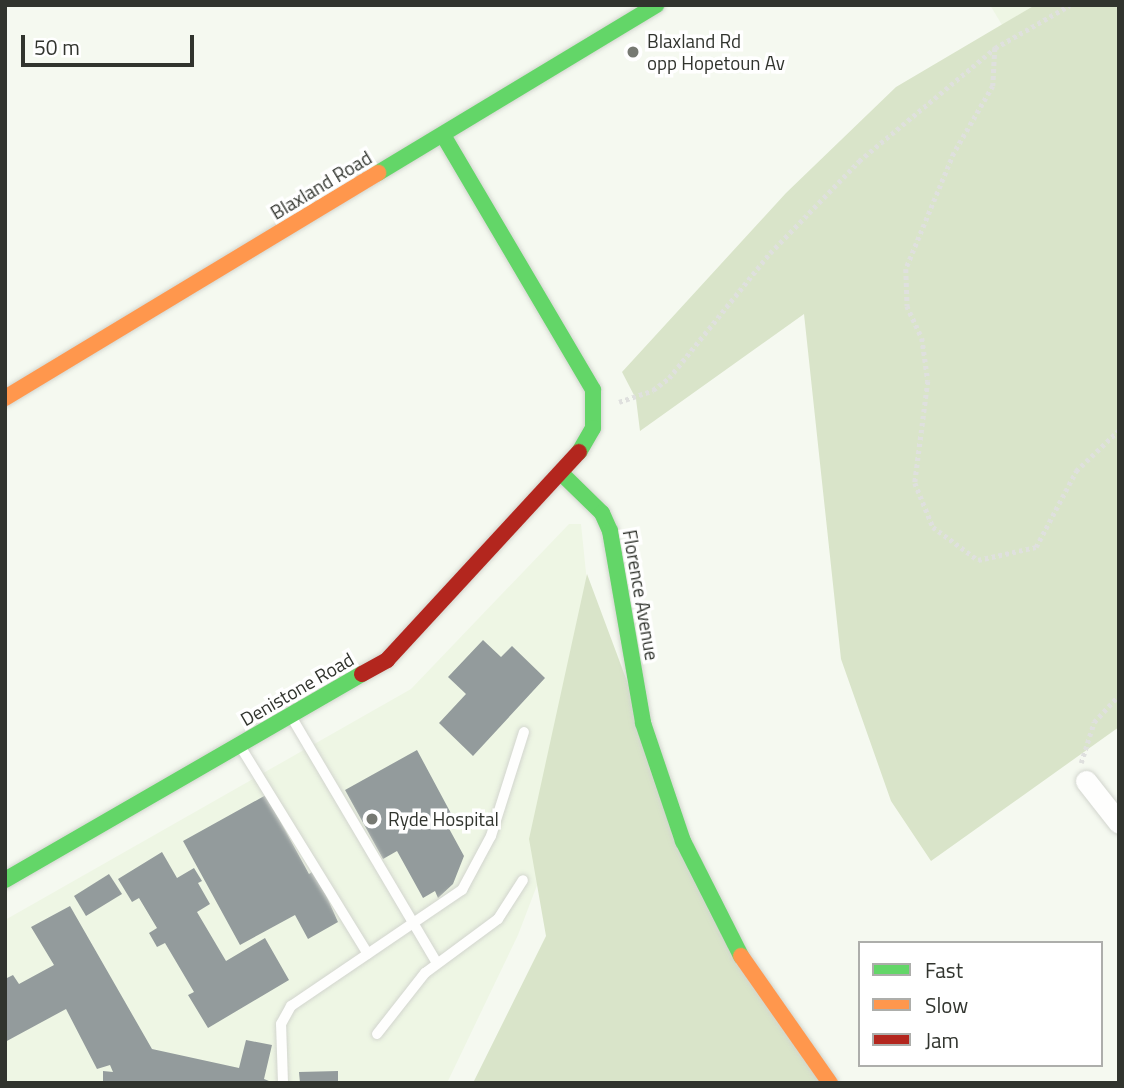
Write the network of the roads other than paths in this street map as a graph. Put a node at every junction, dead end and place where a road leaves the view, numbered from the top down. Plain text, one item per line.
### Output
1 (656, 5) edge
2 (443, 135) junction
3 (5, 398) edge
4 (562, 474) junction
5 (292, 718) junction
6 (524, 733) dead end
7 (240, 746) junction
8 (1086, 781) road end
9 (1119, 823) edge
10 (5, 880) edge
11 (523, 880) dead end
12 (415, 925) junction
13 (368, 954) junction
14 (437, 963) junction
15 (377, 1034) dead end
16 (283, 1083) edge
17 (831, 1083) edge

1 - 2 street, Blaxland Road
2 - 3 street, Blaxland Road
2 - 4 street
4 - 5 street, Denistone Road
4 - 17 street, Florence Avenue
5 - 7 street, Denistone Road
5 - 12 lane
6 - 12 lane
7 - 10 street, Denistone Road
7 - 13 lane
8 - 9 street
11 - 14 lane
12 - 13 lane
12 - 14 lane
13 - 16 lane
14 - 15 lane

